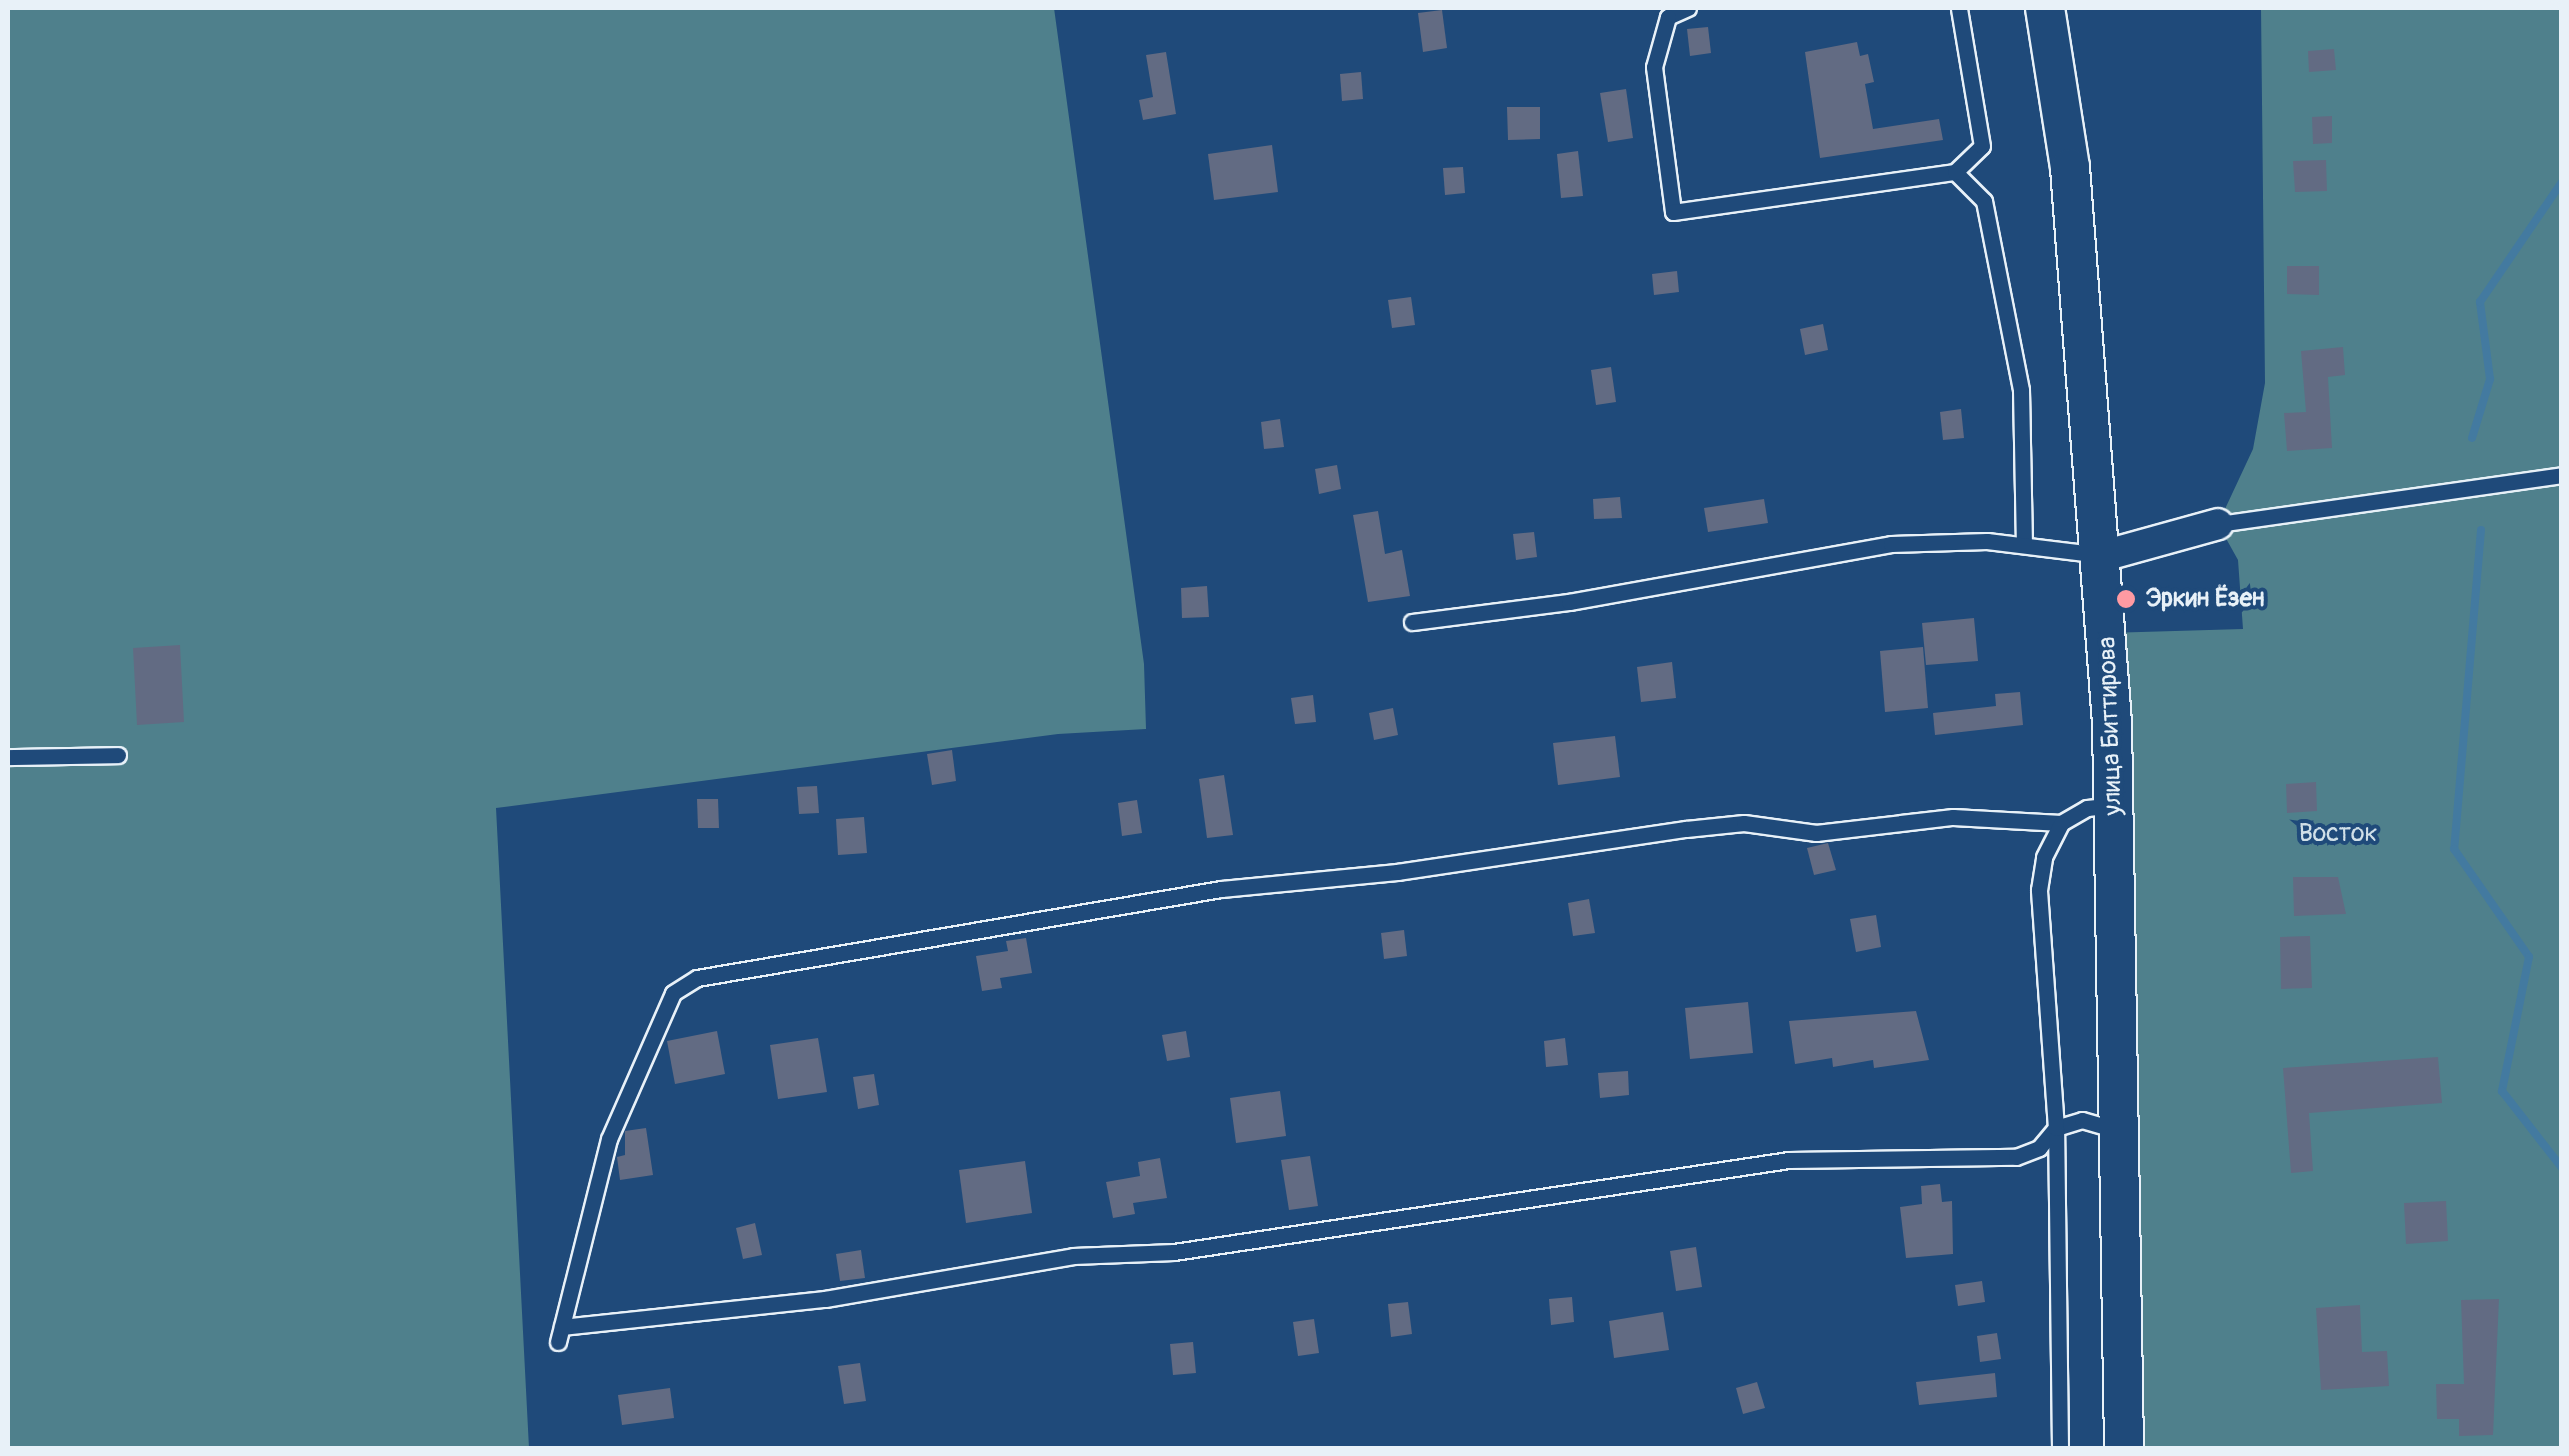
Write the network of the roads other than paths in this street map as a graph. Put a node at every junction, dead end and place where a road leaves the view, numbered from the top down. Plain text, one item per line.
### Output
1 (1688, 8) edge
2 (1959, 8) edge
3 (2045, 8) edge
4 (1955, 172) junction
5 (2562, 475) edge
6 (2218, 524) joint
7 (2024, 545) junction
8 (2102, 556) junction
9 (1412, 622) dead end
10 (118, 754) dead end
11 (8, 757) edge
12 (2114, 805) junction
13 (2061, 823) junction
14 (2056, 1128) junction
15 (2120, 1131) junction
16 (2060, 1448) edge
17 (2124, 1448) edge

1 - 4 lane
2 - 4 lane
3 - 8 street, улица Биттирова
4 - 7 lane
5 - 6 lane
6 - 8 street
7 - 8 lane
7 - 9 lane
8 - 12 street, улица Биттирова
10 - 11 lane
12 - 13 lane
12 - 15 street, улица Биттирова
13 - 14 lane
13 - 14 lane
14 - 15 lane
14 - 16 lane
15 - 17 street, улица Биттирова

